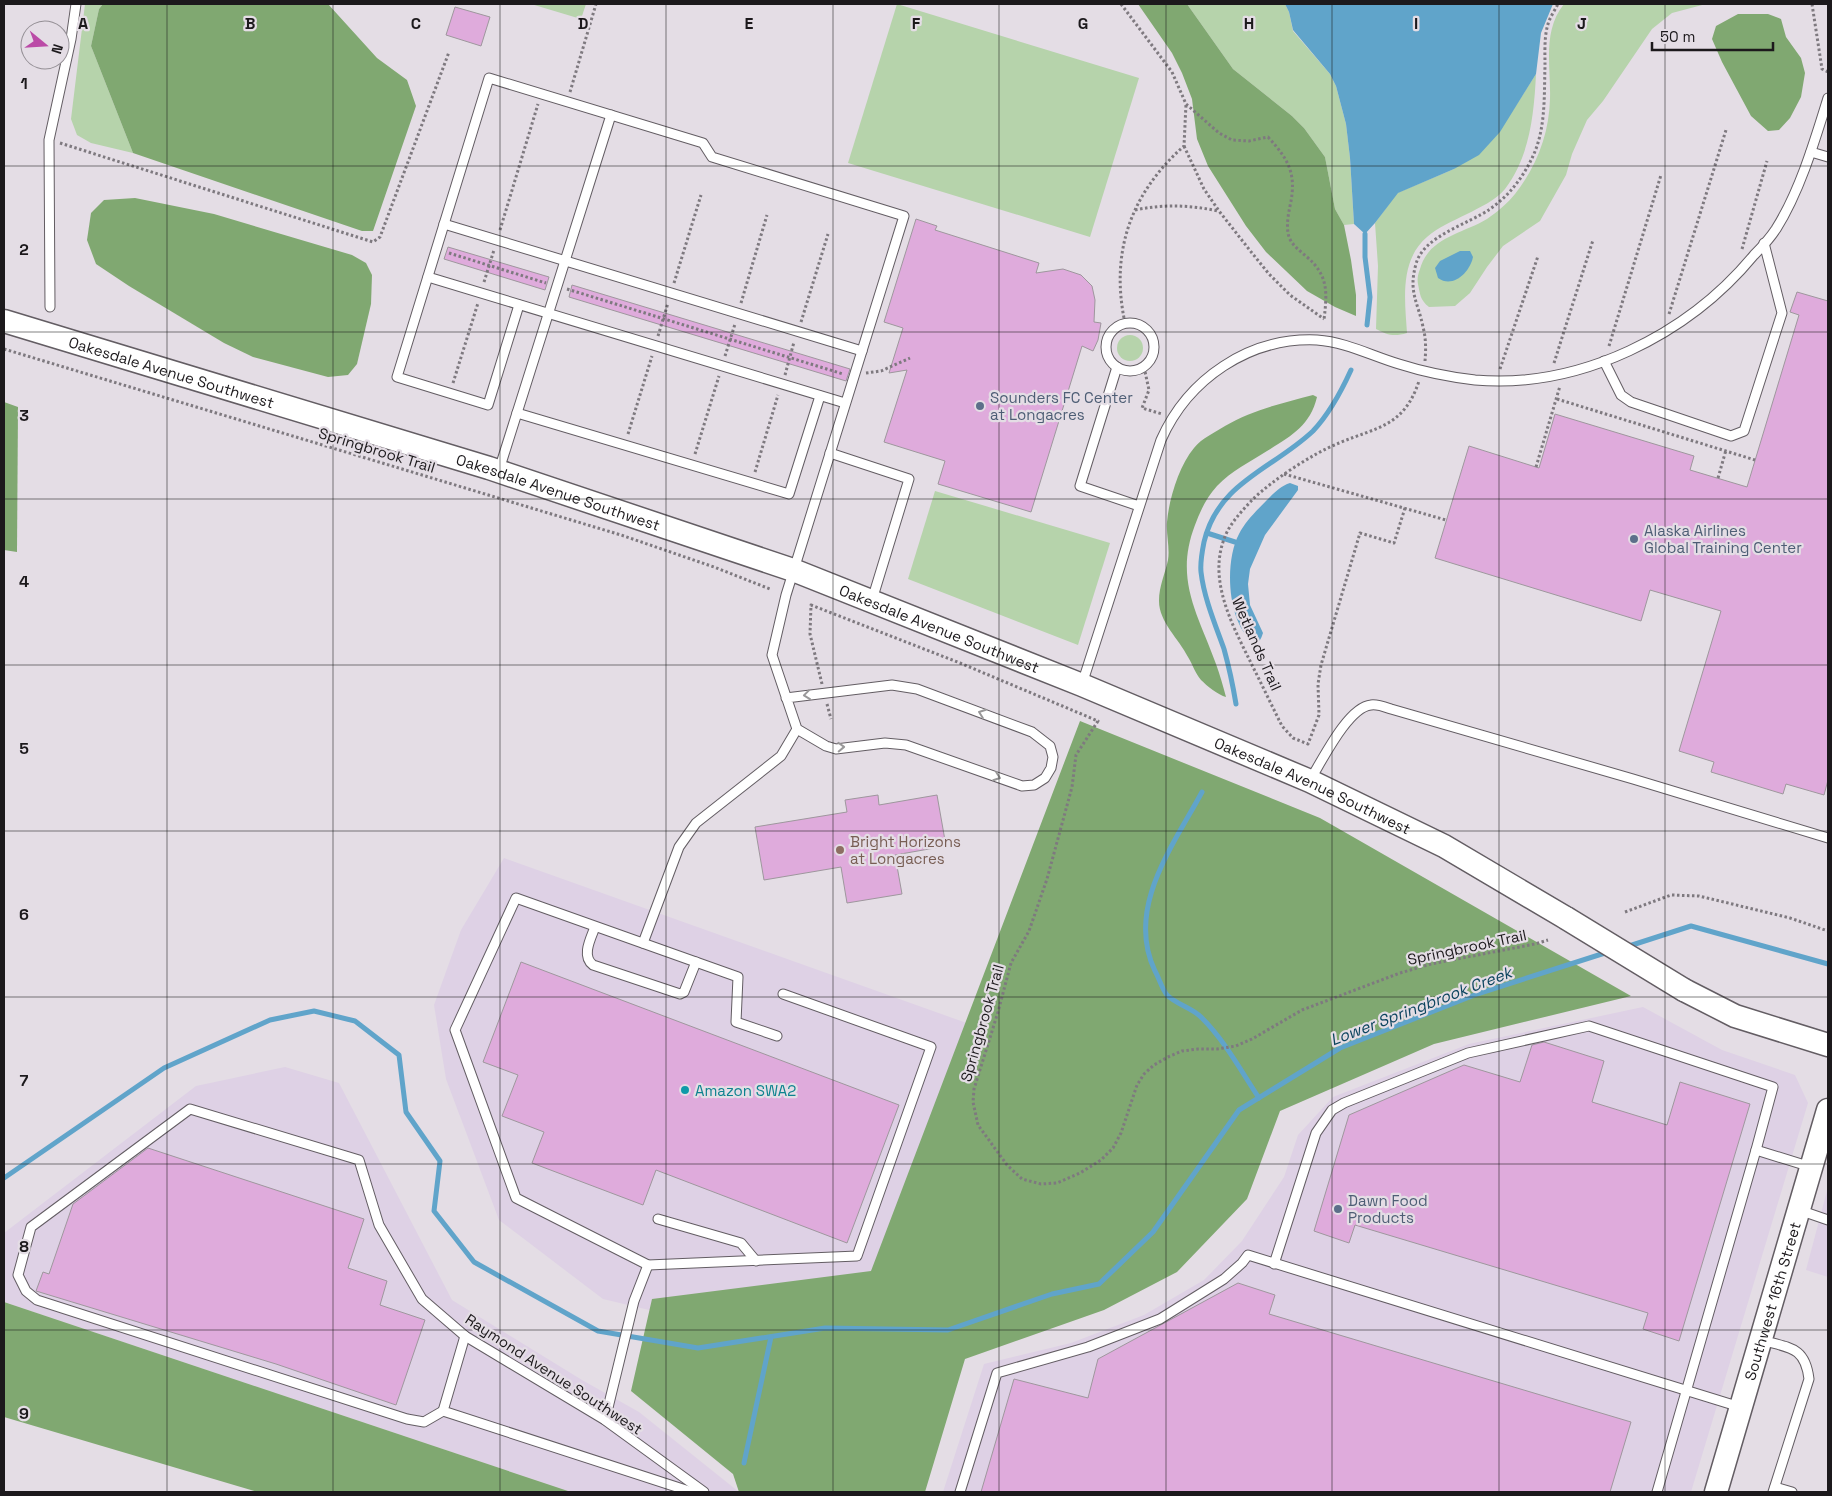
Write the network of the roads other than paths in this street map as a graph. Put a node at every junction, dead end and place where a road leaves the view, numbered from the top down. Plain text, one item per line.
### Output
1 (76, 4) edge
2 (1828, 98) edge
3 (611, 115) junction
4 (1811, 152) junction
5 (1828, 157) edge
6 (444, 224) junction
7 (1764, 243) junction
8 (565, 261) junction
9 (428, 278) junction
10 (519, 305) junction
11 (50, 307) dead end
12 (548, 314) junction
13 (4, 321) edge
14 (862, 351) junction
15 (1604, 361) junction
16 (1117, 367) junction
17 (820, 396) junction
18 (846, 403) junction
19 (517, 413) junction
20 (830, 453) junction
21 (499, 471) junction
22 (1139, 506) junction
23 (793, 570) junction
24 (872, 602) junction
25 (1082, 685) junction
26 (786, 698) junction
27 (797, 728) junction
28 (1310, 781) junction
29 (1828, 838) edge
30 (595, 926) junction
31 (643, 943) junction
32 (696, 962) junction
33 (783, 994) dead end
34 (776, 1036) dead end
35 (1828, 1045) edge
36 (1828, 1110) edge
37 (1756, 1150) junction
38 (1812, 1168) junction
39 (1799, 1210) junction
40 (658, 1219) dead end
41 (1828, 1220) edge
42 (756, 1261) junction
43 (1274, 1264) junction
44 (648, 1265) junction
45 (465, 1336) junction
46 (1761, 1340) junction
47 (1686, 1391) junction
48 (1741, 1408) junction
49 (443, 1411) junction
50 (606, 1420) junction
51 (1774, 1489) edge
52 (692, 1492) edge
53 (704, 1492) edge
54 (960, 1492) edge
55 (1657, 1492) edge
56 (1716, 1492) edge
57 (1792, 1492) edge

1 - 11 lane
2 - 4 lane
3 - 6 lane
3 - 8 lane
3 - 14 lane
4 - 5 lane
4 - 7 lane
6 - 8 lane
6 - 9 lane
7 - 15 lane
7 - 15 lane
8 - 12 lane
8 - 14 lane
9 - 10 lane
9 - 10 lane
10 - 12 lane
12 - 17 lane
12 - 19 lane
13 - 21 street, Oakesdale Avenue Southwest
14 - 18 lane
15 - 22 lane
16 - 16 lane
16 - 22 lane
17 - 18 lane
17 - 19 lane
18 - 20 lane
19 - 21 lane
20 - 23 lane
20 - 24 lane
21 - 23 street, Oakesdale Avenue Southwest
22 - 25 lane
23 - 24 street, Oakesdale Avenue Southwest
23 - 26 lane
24 - 25 street, Oakesdale Avenue Southwest
25 - 28 street, Oakesdale Avenue Southwest
26 - 27 lane
27 -> 26 lane
27 - 31 lane
28 - 29 lane
28 - 35 street, Oakesdale Avenue Southwest, bridge
30 - 31 lane
30 - 32 lane
30 - 44 lane
31 - 32 lane
32 - 34 lane
33 - 42 lane
36 - 38 street, Southwest 16th Street
37 - 38 lane
37 - 43 lane
37 - 47 lane
38 - 39 street, Southwest 16th Street
39 - 41 lane
39 - 46 street, Southwest 16th Street
40 - 42 lane
42 - 44 lane
43 - 47 lane
43 - 54 lane
44 - 50 lane
45 - 49 lane
45 - 49 lane, Raymond Avenue Southwest
45 - 50 lane, Raymond Avenue Southwest
46 - 48 street, Southwest 16th Street
46 - 51 lane
47 - 48 lane
47 - 55 lane
48 - 56 street, Southwest 16th Street
49 - 52 lane
50 - 53 lane, Raymond Avenue Southwest
51 - 57 lane

